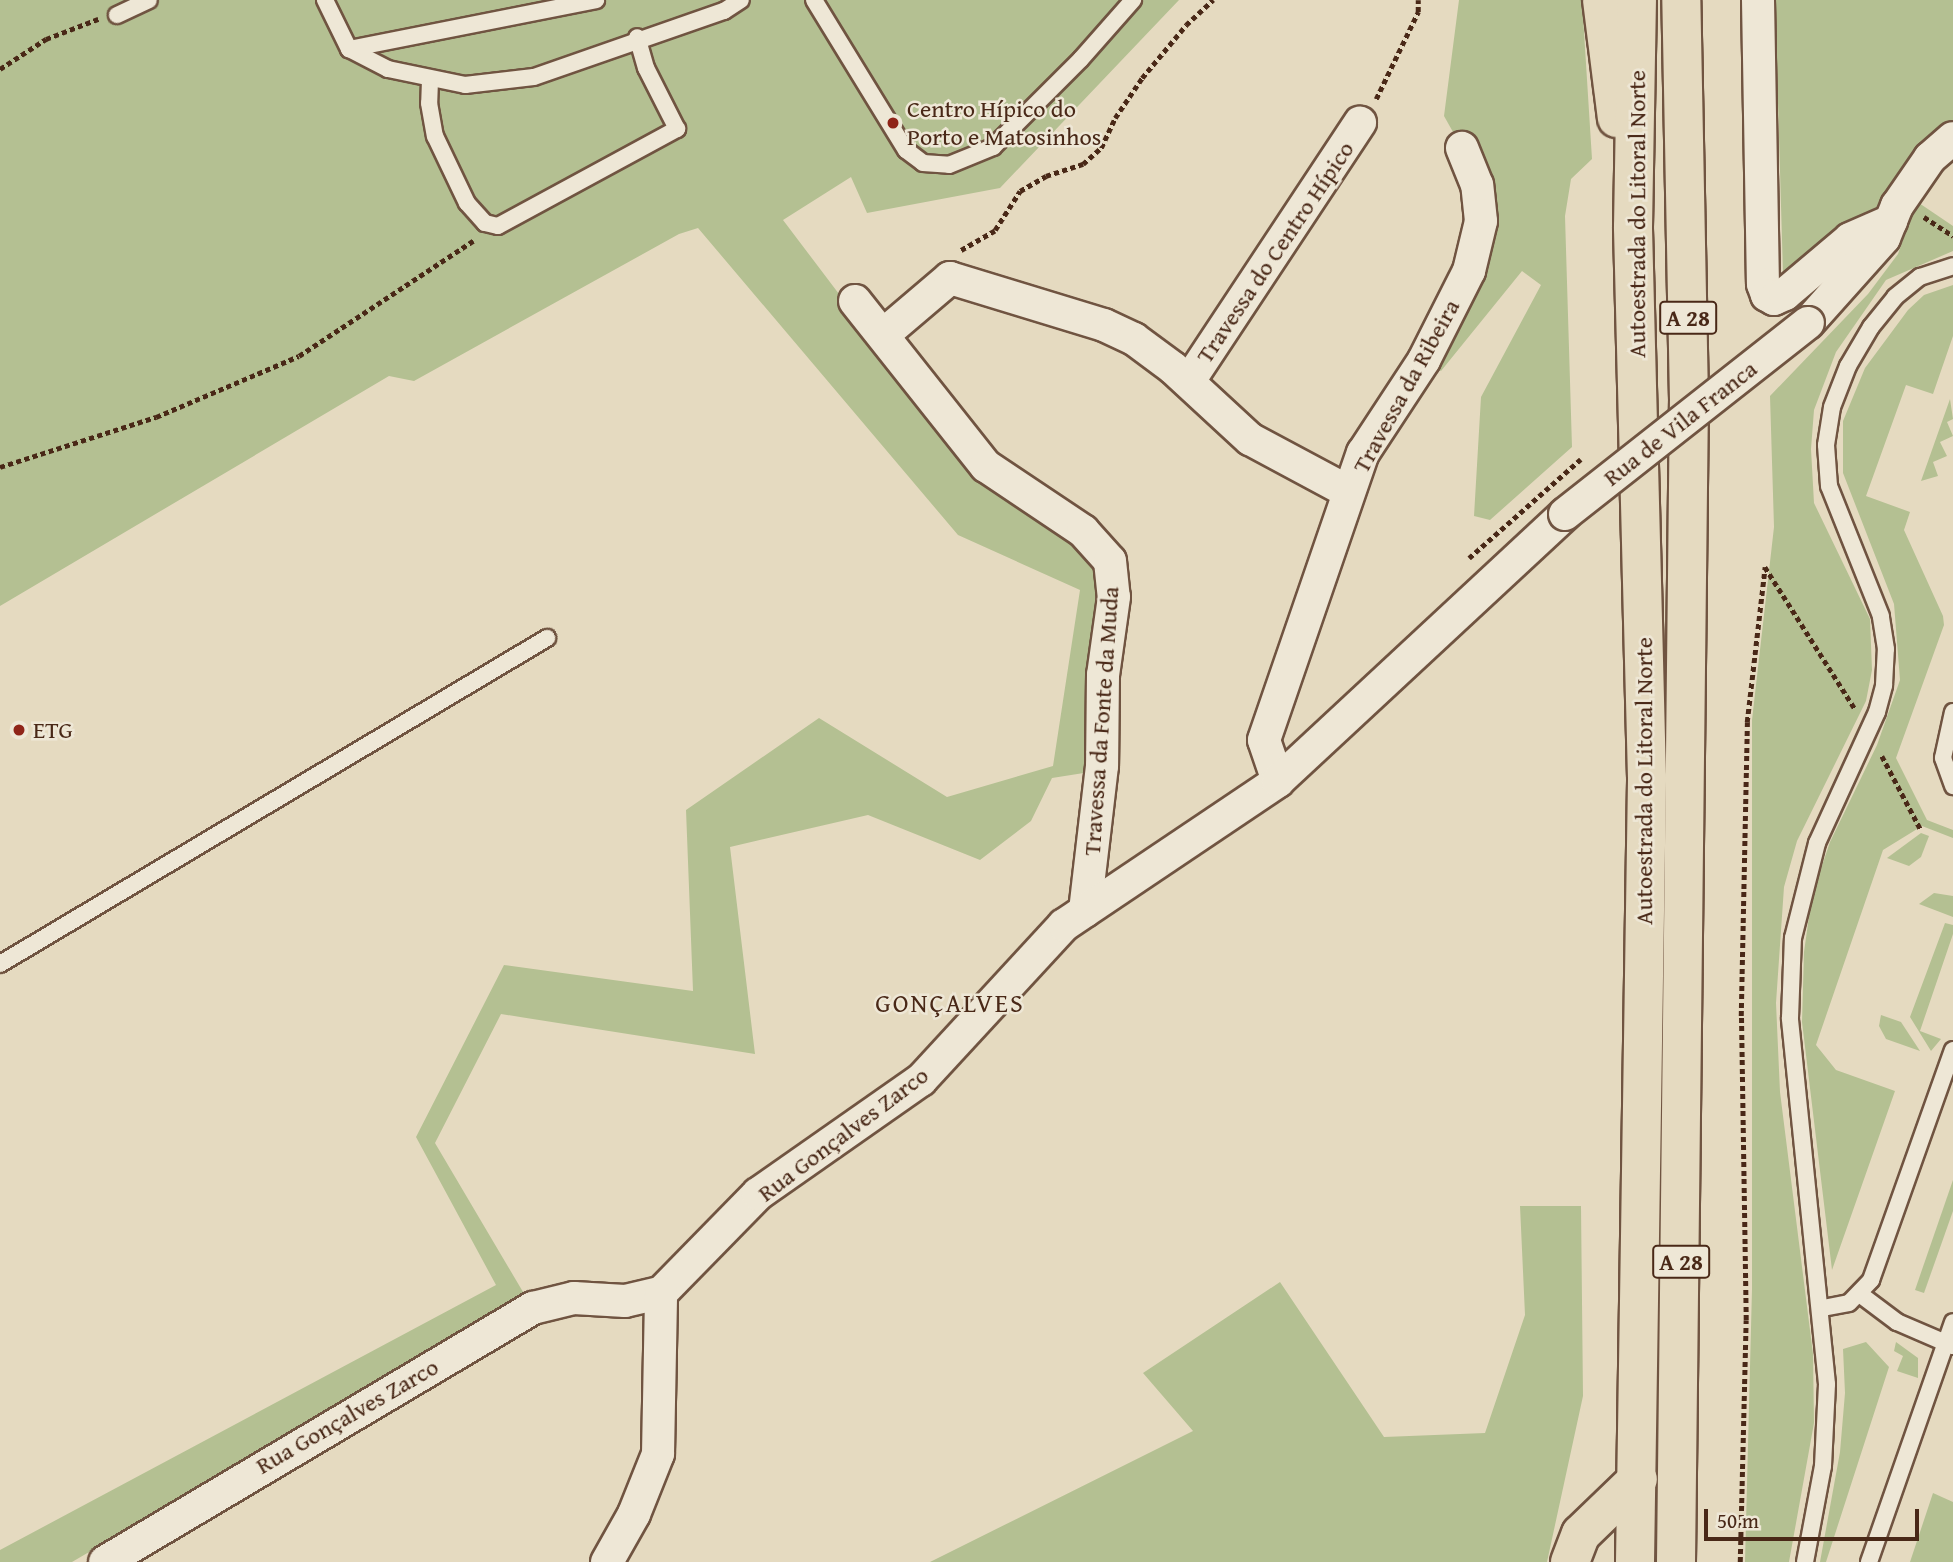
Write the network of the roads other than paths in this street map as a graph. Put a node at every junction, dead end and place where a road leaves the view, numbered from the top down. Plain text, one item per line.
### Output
1 (149, 0) edge
2 (326, 0) edge
3 (596, 0) edge
4 (741, 0) edge
5 (814, 0) edge
6 (1133, 0) edge
7 (1602, 0) edge
8 (1637, 0) edge
9 (1684, 0) edge
10 (1758, 0) edge
11 (117, 15) road end
12 (637, 37) junction
13 (349, 49) junction
14 (430, 80) junction
15 (1360, 123) road end
16 (1953, 138) edge
17 (1462, 148) dead end
18 (1902, 216) junction
19 (1633, 227) junction
20 (1953, 266) edge
21 (855, 301) dead end
22 (883, 335) junction
23 (1189, 381) junction
24 (1349, 492) junction
25 (547, 638) dead end
26 (1380, 686) joint
27 (1953, 712) edge
28 (1278, 781) junction
29 (1953, 786) edge
30 (1085, 912) junction
31 (0, 964) edge
32 (1953, 1050) edge
33 (661, 1293) junction
34 (1861, 1295) junction
35 (1823, 1308) junction
36 (1953, 1322) edge
37 (1950, 1344) edge
38 (1638, 1479) junction
39 (105, 1562) edge
40 (607, 1562) edge
41 (1570, 1562) edge
42 (1635, 1562) edge
43 (1675, 1562) edge
44 (1805, 1562) edge
45 (1869, 1562) edge

1 - 11 lane
2 - 13 lane
3 - 13 lane
4 - 12 lane
5 - 6 lane
7 - 19 highway
8 - 19 highway, Autoestrada do Litoral Norte / A 28
9 - 43 highway, Autoestrada do Litoral Norte / A 28
10 - 18 street
12 - 14 lane
12 - 14 lane
13 - 14 lane
15 - 23 street, Travessa do Centro Hípico
16 - 18 street, Rua de Vila Franca
17 - 24 street, Travessa da Ribeira
18 - 26 street, Rua de Vila Franca, bridge
19 - 38 highway, Autoestrada do Litoral Norte / A 28
20 - 35 lane
21 - 22 street, Travessa da Fonte da Muda
22 - 23 street
22 - 30 street, Travessa da Fonte da Muda
23 - 24 street
24 - 28 street, Travessa da Ribeira
25 - 31 lane
26 - 28 street, Rua Gonçalves Zarco
27 - 29 lane
28 - 30 street, Rua Gonçalves Zarco
30 - 33 street, Rua Gonçalves Zarco
32 - 34 lane
33 - 39 street, Rua Gonçalves Zarco
33 - 40 street
34 - 35 lane
34 - 37 lane
35 - 44 lane
36 - 37 lane
37 - 45 lane
38 - 41 highway
38 - 42 highway, Autoestrada do Litoral Norte / A 28

